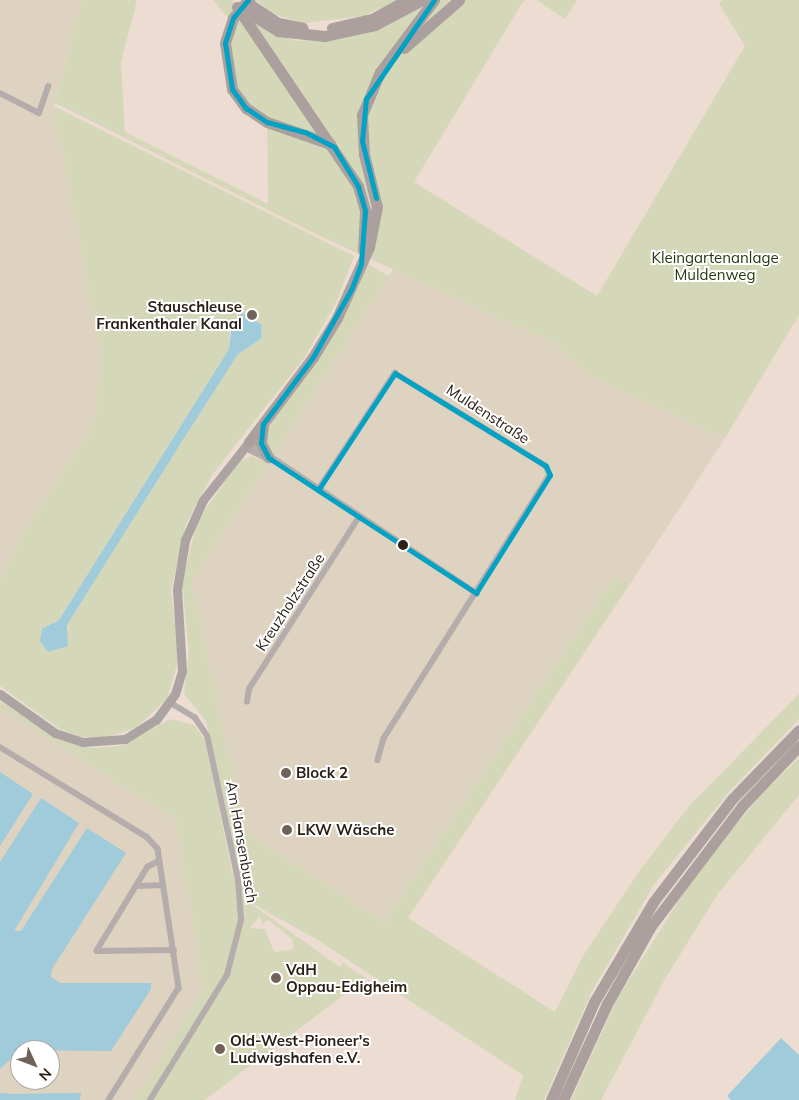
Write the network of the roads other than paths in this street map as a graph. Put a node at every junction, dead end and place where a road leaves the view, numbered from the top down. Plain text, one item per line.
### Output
1 (406, 0) edge
2 (422, 0) edge
3 (434, 0) edge
4 (459, 0) edge
5 (243, 5) edge
6 (380, 72) junction
7 (48, 87) dead end
8 (0, 94) edge
9 (334, 147) junction
10 (366, 245) junction
11 (263, 424) junction
12 (246, 444) junction
13 (270, 459) junction
14 (318, 490) junction
15 (359, 518) junction
16 (476, 593) junction
17 (0, 694) edge
18 (247, 702) dead end
19 (170, 703) junction
20 (799, 730) edge
21 (799, 746) edge
22 (0, 747) edge
23 (378, 760) dead end
24 (160, 861) junction
25 (163, 885) junction
26 (136, 886) junction
27 (174, 950) junction
28 (109, 1100) edge
29 (150, 1100) edge
30 (550, 1100) edge
31 (563, 1100) edge

1 - 5 highway
2 - 5 highway
3 - 6 highway
4 - 6 highway
5 - 9 highway
5 - 9 highway
6 - 10 highway
7 - 8 street
9 - 10 highway
10 - 11 highway
11 - 12 highway
11 - 13 highway
12 - 13 street
12 - 19 street
13 - 14 street
14 - 15 street
14 - 16 street, Muldenstraße
15 - 16 street
15 - 18 street, Kreuzholzstraße
16 - 23 street, Muldenstraße
17 - 19 street
19 - 29 street, Am Hansenbusch
20 - 30 highway
21 - 31 highway
22 - 24 street
24 - 25 street
24 - 26 street
25 - 26 street
25 - 27 street
26 - 27 street
27 - 28 street

